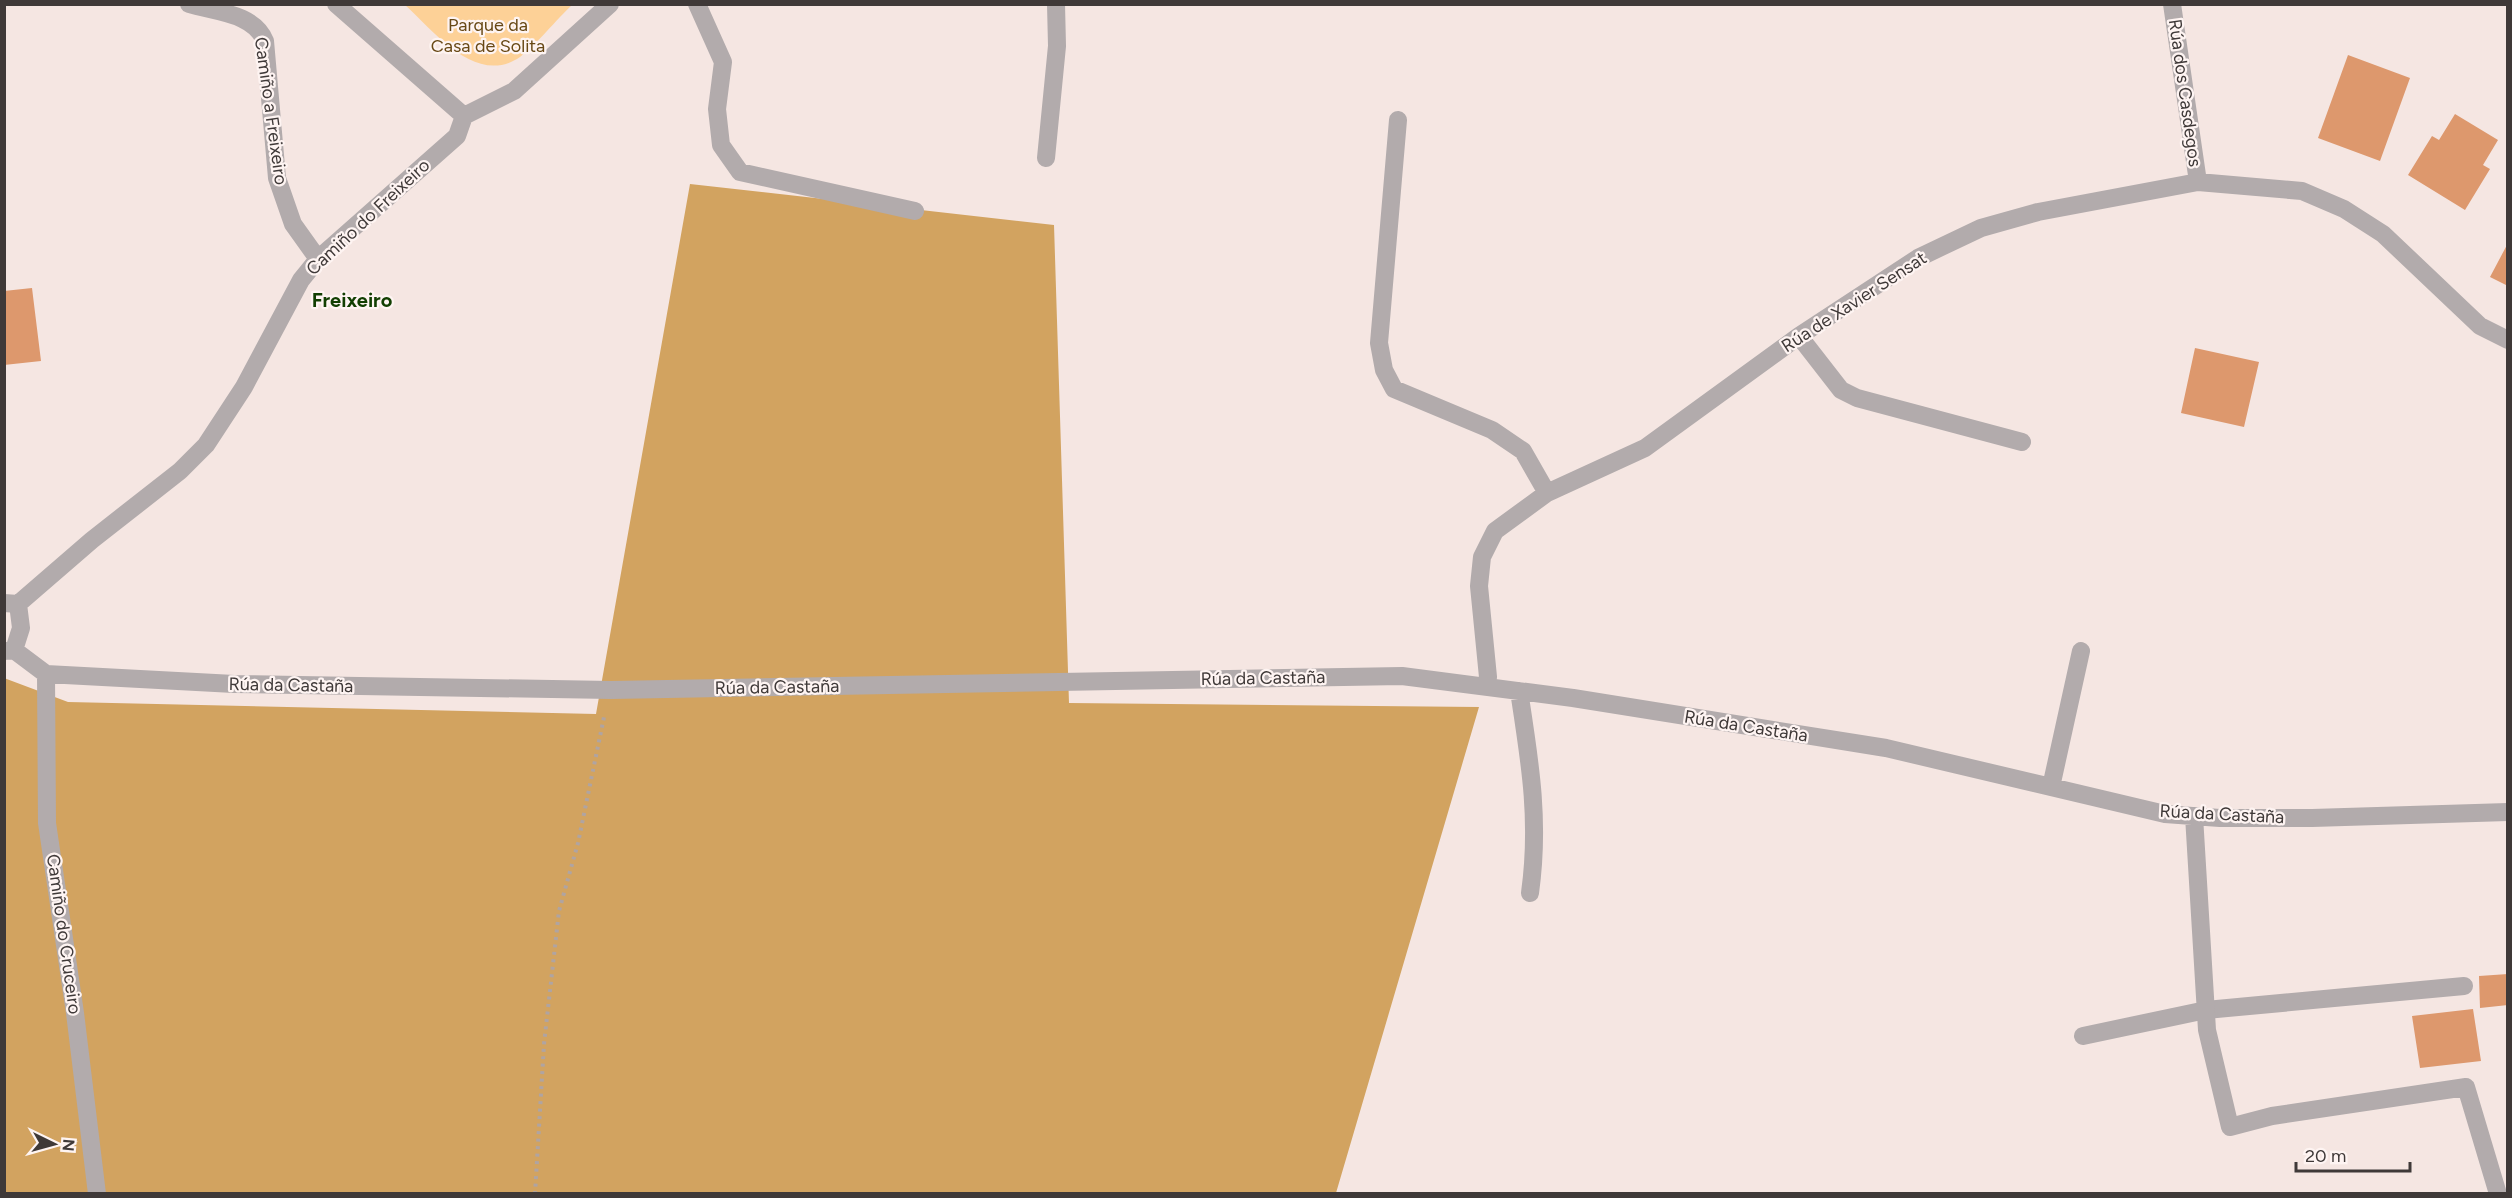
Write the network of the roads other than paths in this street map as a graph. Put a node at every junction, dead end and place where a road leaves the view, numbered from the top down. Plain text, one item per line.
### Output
1 (189, 4) edge
2 (336, 4) edge
3 (610, 4) edge
4 (697, 4) edge
5 (1056, 4) edge
6 (2172, 4) edge
7 (464, 116) junction
8 (1398, 120) dead end
9 (1046, 158) dead end
10 (2198, 182) junction
11 (915, 212) dead end
12 (318, 260) junction
13 (1799, 336) junction
14 (2508, 340) edge
15 (2022, 442) dead end
16 (1547, 493) junction
17 (11, 604) edge
18 (9, 650) edge
19 (2081, 651) dead end
20 (46, 674) junction
21 (1486, 686) junction
22 (1519, 691) junction
23 (2051, 787) junction
24 (2508, 812) edge
25 (2194, 816) junction
26 (1530, 893) dead end
27 (2464, 986) dead end
28 (2206, 1010) junction
29 (2083, 1036) dead end
30 (97, 1194) edge
31 (2498, 1194) edge

1 - 12 street, Camiño a Freixeiro
2 - 7 street
3 - 7 street
4 - 11 street
5 - 9 street
6 - 10 street, Rúa dos Casdegos
7 - 12 street, Camiño do Freixeiro
8 - 16 street
10 - 13 street, Rúa de Xavier Sensat
10 - 14 street, Rúa de Xavier Sensat
12 - 17 street, Camiño do Freixeiro
13 - 15 street
13 - 16 street, Rúa de Xavier Sensat
16 - 21 street, Rúa de Xavier Sensat
17 - 18 street
18 - 20 street
19 - 23 street
20 - 21 street, Rúa da Castaña
20 - 30 street, Camiño do Cruceiro
21 - 22 street, Rúa da Castaña
22 - 23 street, Rúa da Castaña
22 - 26 street
23 - 25 street, Rúa da Castaña
24 - 25 street, Rúa da Castaña
25 - 28 street
27 - 28 street
28 - 29 street
28 - 31 street

